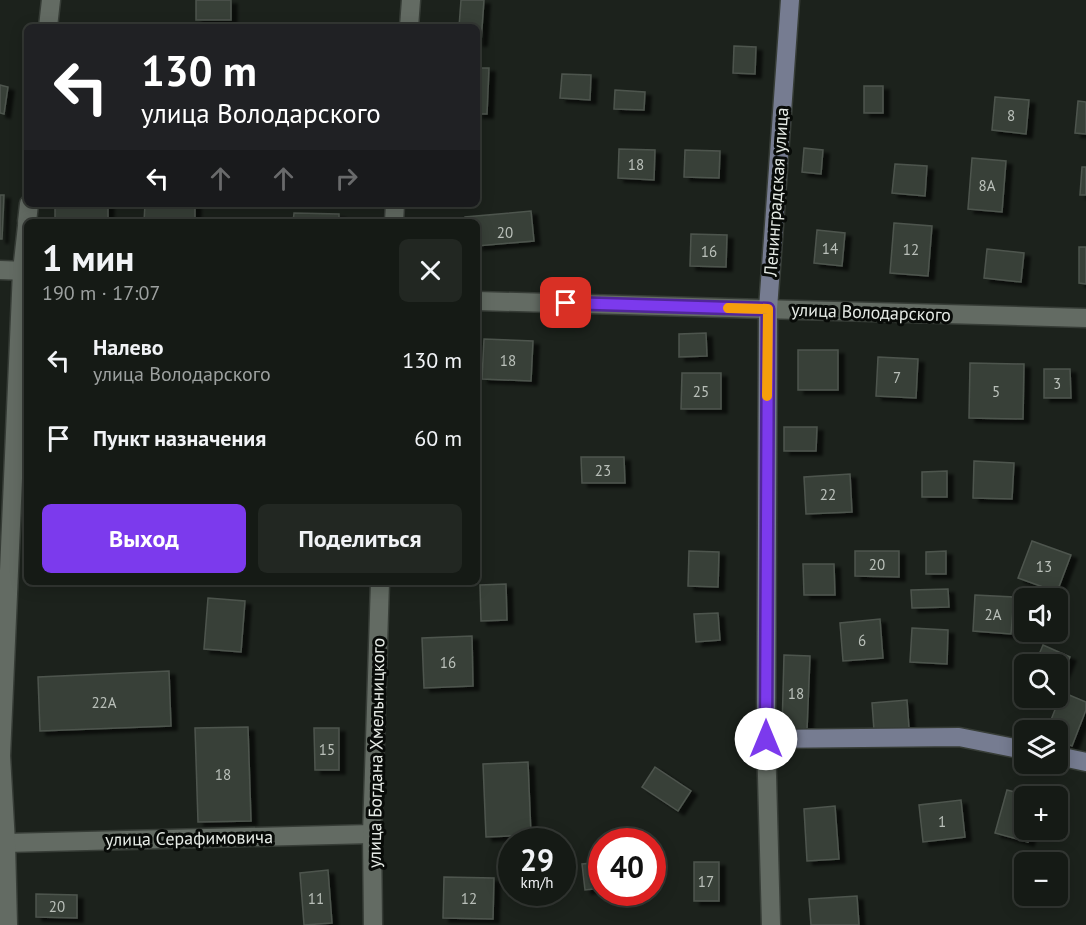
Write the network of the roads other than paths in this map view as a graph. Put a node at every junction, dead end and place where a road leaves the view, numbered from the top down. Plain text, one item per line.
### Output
1 (51, 0) edge
2 (411, 0) edge
3 (790, 0) edge
4 (48, 24) edge
5 (409, 24) edge
6 (0, 270) edge
7 (24, 271) edge
8 (24, 290) edge
9 (480, 301) edge
10 (768, 309) junction
11 (1086, 318) edge
12 (380, 585) edge
13 (766, 739) junction
14 (1014, 748) edge
15 (0, 756) edge
16 (1068, 758) edge
17 (1086, 762) edge
18 (372, 834) junction
19 (6, 843) junction
20 (8, 925) edge
21 (373, 925) edge
22 (771, 925) edge

1 - 4 street
2 - 5 street
3 - 10 street, Ленинградская улица
6 - 7 street
8 - 15 street
9 - 10 street, улица Володарского
10 - 11 street, улица Володарского
10 - 13 street, Ленинградская улица
12 - 18 street, улица Богдана Хмельницкого
13 - 14 street
13 - 22 street, Ленинградская улица
15 - 19 street
16 - 17 street
18 - 19 street, улица Серафимовича
18 - 21 street, улица Богдана Хмельницкого
19 - 20 street

